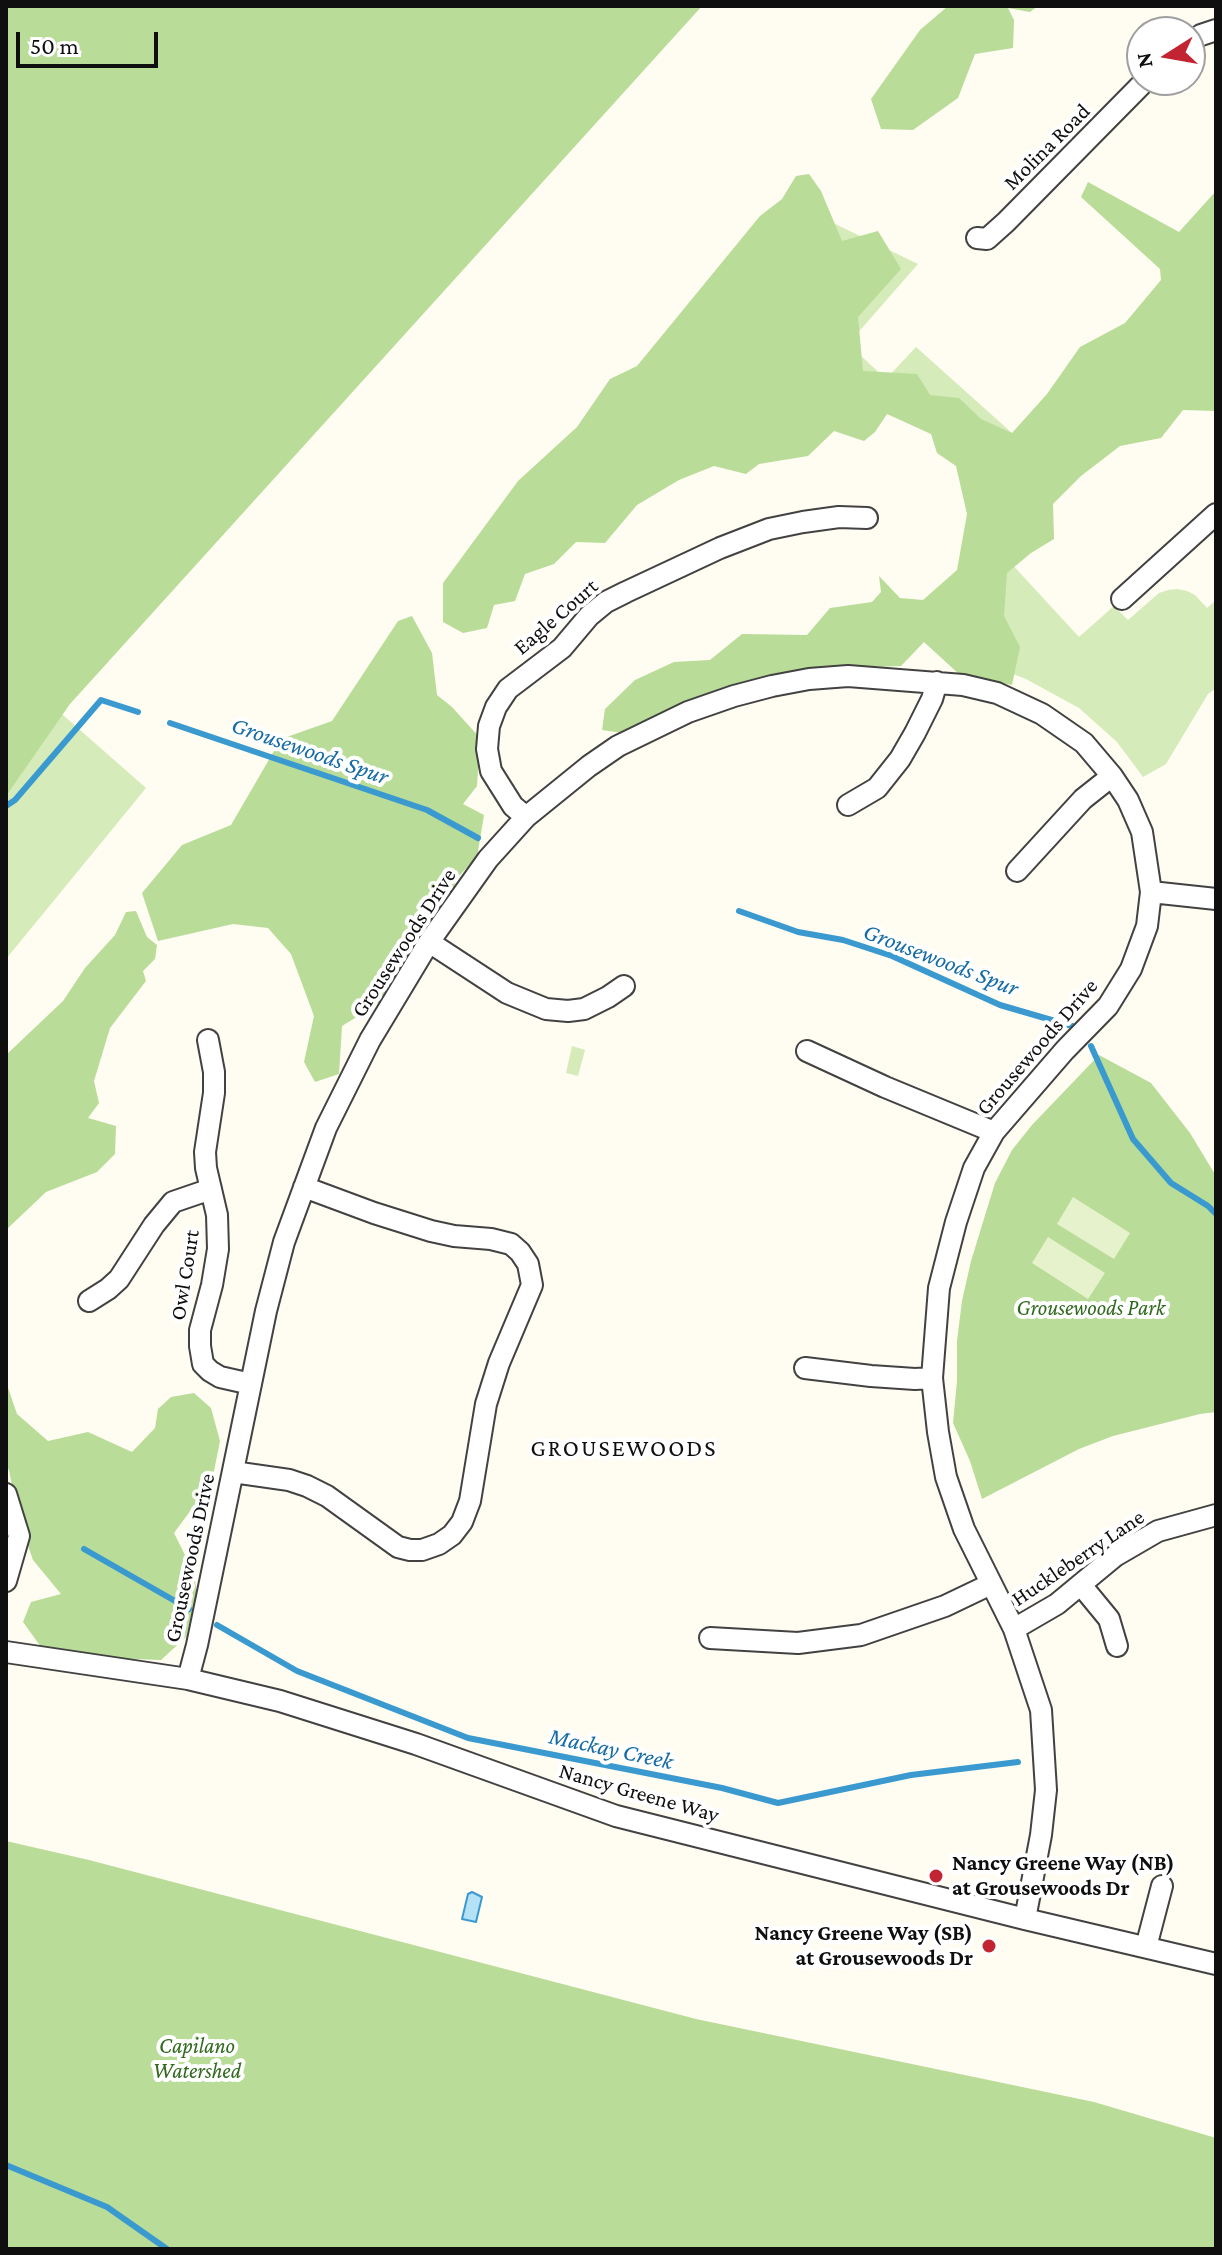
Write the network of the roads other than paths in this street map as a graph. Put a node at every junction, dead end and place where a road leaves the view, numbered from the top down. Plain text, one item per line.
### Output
1 (1130, 96) edge
2 (977, 238) dead end
3 (1216, 514) edge
4 (867, 518) dead end
5 (1122, 599) dead end
6 (937, 682) junction
7 (1112, 776) junction
8 (848, 805) dead end
9 (526, 817) junction
10 (1017, 871) dead end
11 (1151, 892) junction
12 (1216, 899) edge
13 (429, 942) junction
14 (624, 986) dead end
15 (208, 1040) dead end
16 (807, 1051) dead end
17 (994, 1132) junction
18 (304, 1187) junction
19 (211, 1189) junction
20 (89, 1301) dead end
21 (805, 1368) dead end
22 (932, 1378) junction
23 (251, 1384) junction
24 (233, 1472) junction
25 (6, 1494) edge
26 (1216, 1515) edge
27 (6, 1581) edge
28 (991, 1584) junction
29 (1081, 1585) junction
30 (1014, 1629) junction
31 (710, 1638) dead end
32 (1117, 1646) dead end
33 (6, 1652) edge
34 (188, 1679) junction
35 (1162, 1886) dead end
36 (1025, 1919) junction
37 (1146, 1947) junction
38 (1216, 1964) edge

1 - 2 street, Molina Road
3 - 5 street
4 - 9 street, Eagle Court
6 - 7 street, Grousewoods Drive
6 - 8 street
6 - 9 street, Grousewoods Drive
7 - 10 street
7 - 11 street, Grousewoods Drive
9 - 13 street, Grousewoods Drive
11 - 12 street
11 - 17 street, Grousewoods Drive
13 - 14 street
13 - 18 street, Grousewoods Drive
15 - 19 street, Owl Court
16 - 17 street
17 - 22 street, Grousewoods Drive
18 - 23 street, Grousewoods Drive
18 - 24 street
19 - 20 street, Owl Court
19 - 23 street, Owl Court
21 - 22 street
22 - 28 street, Grousewoods Drive
23 - 24 street, Grousewoods Drive
24 - 34 street, Grousewoods Drive
25 - 27 street
26 - 29 street, Huckleberry Lane
28 - 30 street, Grousewoods Drive
28 - 31 street
29 - 30 street, Huckleberry Lane
29 - 32 street
30 - 36 street, Grousewoods Drive
33 - 34 street, Nancy Greene Way
34 - 36 street, Nancy Greene Way
35 - 37 street
36 - 37 street, Nancy Greene Way
37 - 38 street, Nancy Greene Way

